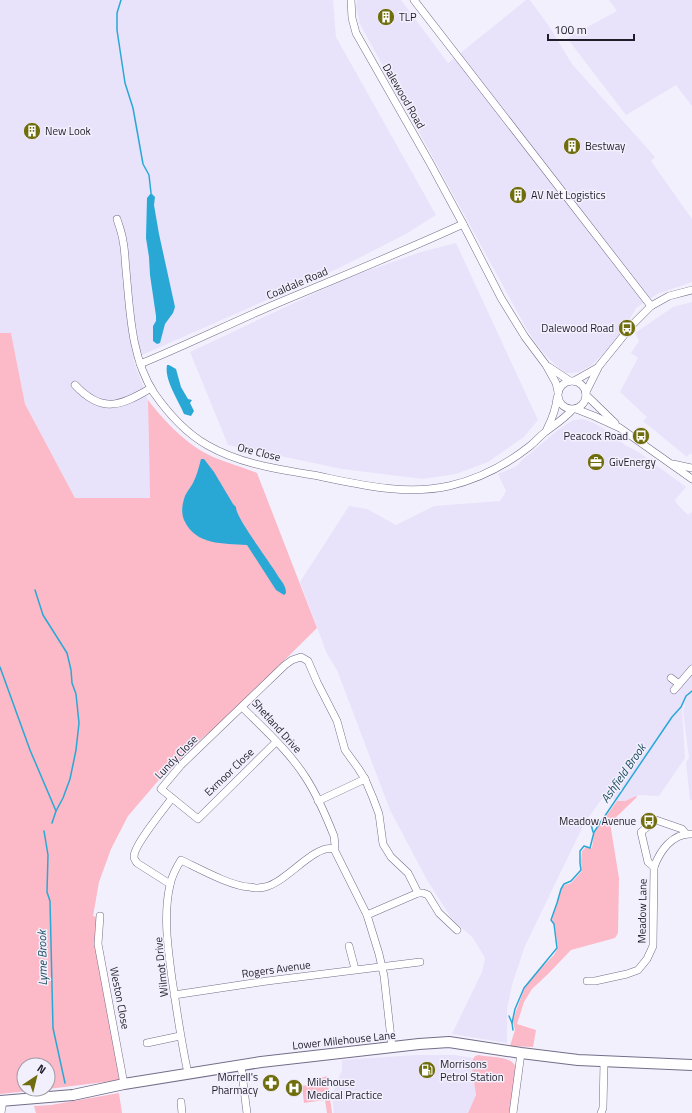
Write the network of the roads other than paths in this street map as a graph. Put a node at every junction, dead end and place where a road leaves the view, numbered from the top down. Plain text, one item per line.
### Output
1 (351, 0) edge
2 (414, 0) edge
3 (118, 219) dead end
4 (463, 224) junction
5 (692, 290) edge
6 (651, 306) junction
7 (140, 364) junction
8 (546, 364) junction
9 (599, 366) junction
10 (572, 381) junction
11 (75, 385) dead end
12 (151, 388) junction
13 (558, 394) junction
14 (586, 394) junction
15 (574, 410) junction
16 (620, 428) junction
17 (544, 433) junction
18 (670, 464) junction
19 (692, 468) edge
20 (692, 479) edge
21 (692, 669) edge
22 (671, 678) dead end
23 (242, 707) junction
24 (276, 742) junction
25 (364, 780) junction
26 (172, 798) junction
27 (318, 801) junction
28 (198, 819) joint
29 (689, 834) edge
30 (334, 849) junction
31 (654, 867) junction
32 (170, 884) junction
33 (418, 893) junction
34 (367, 915) junction
35 (100, 916) dead end
36 (457, 930) dead end
37 (349, 946) dead end
38 (420, 962) dead end
39 (382, 967) junction
40 (355, 970) junction
41 (587, 981) dead end
42 (174, 995) junction
43 (180, 1036) junction
44 (147, 1044) dead end
45 (392, 1047) junction
46 (521, 1053) junction
47 (604, 1062) junction
48 (692, 1065) edge
49 (241, 1066) junction
50 (188, 1073) junction
51 (124, 1084) junction
52 (1, 1100) edge
53 (181, 1102) dead end
54 (1, 1113) edge
55 (182, 1113) edge
56 (247, 1113) edge
57 (513, 1113) edge
58 (601, 1113) edge

1 - 4 street, Dalewood Road
2 - 6 street
3 - 7 street, Ore Close
4 - 7 street, Coaldale Road
4 - 8 street, Dalewood Road
5 - 6 street
6 - 9 street
7 - 12 street, Ore Close
8 - 10 street, Dalewood Road
8 - 13 street, Dalewood Road
9 - 10 street
9 - 14 street
10 - 13 street
10 - 14 street
11 - 12 street
12 - 17 street, Ore Close
13 - 15 street
13 - 17 street, Ore Close
14 - 15 street
14 - 16 street
15 - 16 street
15 - 17 street, Ore Close
16 - 18 street
18 - 19 street
18 - 20 street
21 - 22 street
23 - 24 street, Shetland Drive
23 - 25 street, Shetland Drive
23 - 26 street, Lundy Close
24 - 27 street, Shetland Drive
24 - 28 street, Exmoor Close
25 - 27 street
25 - 33 street
26 - 28 street, Lundy Close
26 - 32 street
27 - 30 street, Shetland Drive
29 - 31 street, Meadow Lane
29 - 31 street, Meadow Lane
30 - 32 street, Wilmot Drive
30 - 34 street
31 - 41 street, Meadow Lane
32 - 42 street, Wilmot Drive
33 - 34 street
33 - 36 street
34 - 39 street
35 - 51 street, Weston Close
37 - 40 street
38 - 39 street, Rogers Avenue
39 - 40 street, Rogers Avenue
39 - 45 street
40 - 42 street, Rogers Avenue
42 - 43 street, Wilmot Drive
43 - 44 street
43 - 50 street, Wilmot Drive
45 - 46 main road, Lower Milehouse Lane
45 - 49 main road, Lower Milehouse Lane
46 - 47 main road, Lower Milehouse Lane
46 - 57 street
47 - 48 main road, Lower Milehouse Lane
47 - 58 street
49 - 50 main road, Lower Milehouse Lane
49 - 56 street
50 - 51 main road, Lower Milehouse Lane
51 - 52 main road, Lower Milehouse Lane
52 - 54 street
53 - 55 street

